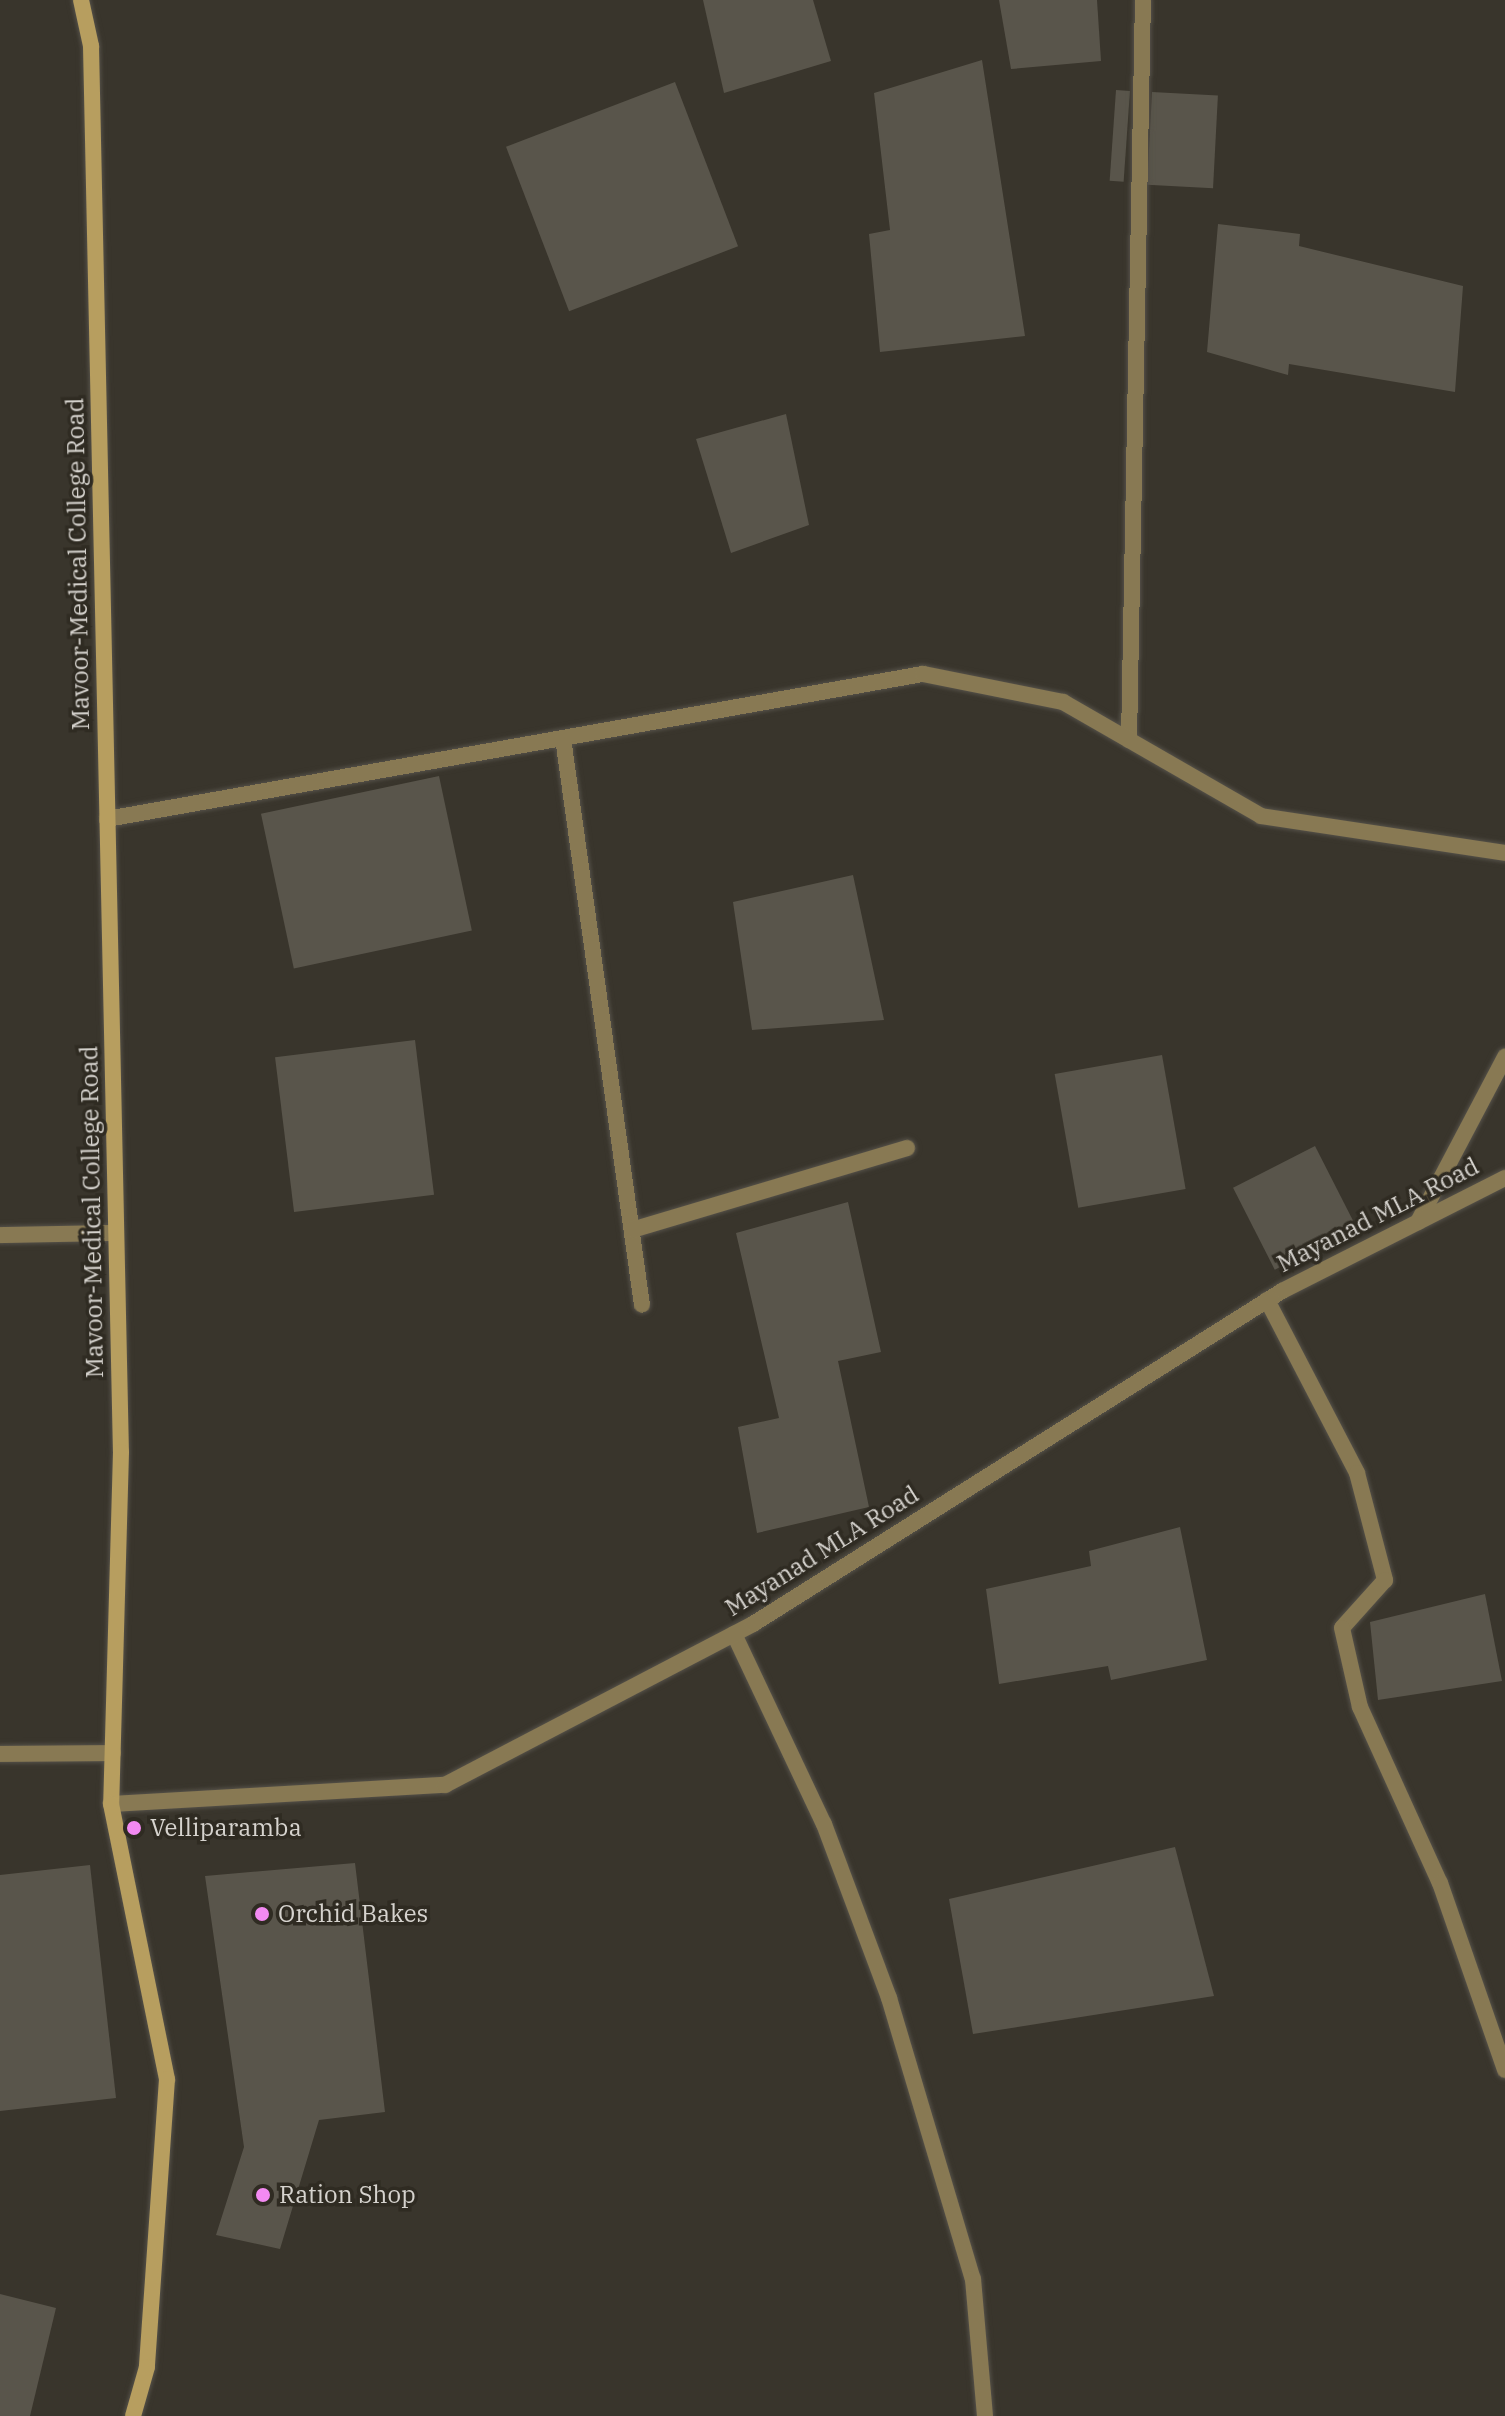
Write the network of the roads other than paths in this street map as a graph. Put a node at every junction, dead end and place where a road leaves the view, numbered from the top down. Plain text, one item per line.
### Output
1 (81, 0) edge
2 (1143, 0) edge
3 (563, 738) junction
4 (1129, 740) junction
5 (107, 819) junction
6 (1505, 853) edge
7 (1505, 1057) edge
8 (907, 1148) dead end
9 (1505, 1178) edge
10 (1418, 1222) junction
11 (632, 1230) junction
12 (116, 1233) junction
13 (0, 1235) edge
14 (1267, 1300) junction
15 (642, 1305) dead end
16 (734, 1634) junction
17 (113, 1753) junction
18 (0, 1754) edge
19 (111, 1804) junction
20 (1505, 2070) edge
21 (133, 2416) edge
22 (985, 2416) edge

1 - 5 main road, Mavoor-Medical College Road
2 - 4 street
3 - 4 street
3 - 5 street
3 - 11 street
4 - 6 street
5 - 12 main road, Mavoor-Medical College Road
7 - 10 street
8 - 11 street
9 - 10 street, Mayanad MLA Road
10 - 14 street, Mayanad MLA Road
11 - 15 street
12 - 13 street
12 - 17 main road, Mavoor-Medical College Road
14 - 16 street, Mayanad MLA Road
14 - 20 street
16 - 19 street, Mayanad MLA Road
16 - 22 street
17 - 18 street
17 - 19 main road, Mavoor-Medical College Road
19 - 21 main road, Mavoor-Medical College Road

